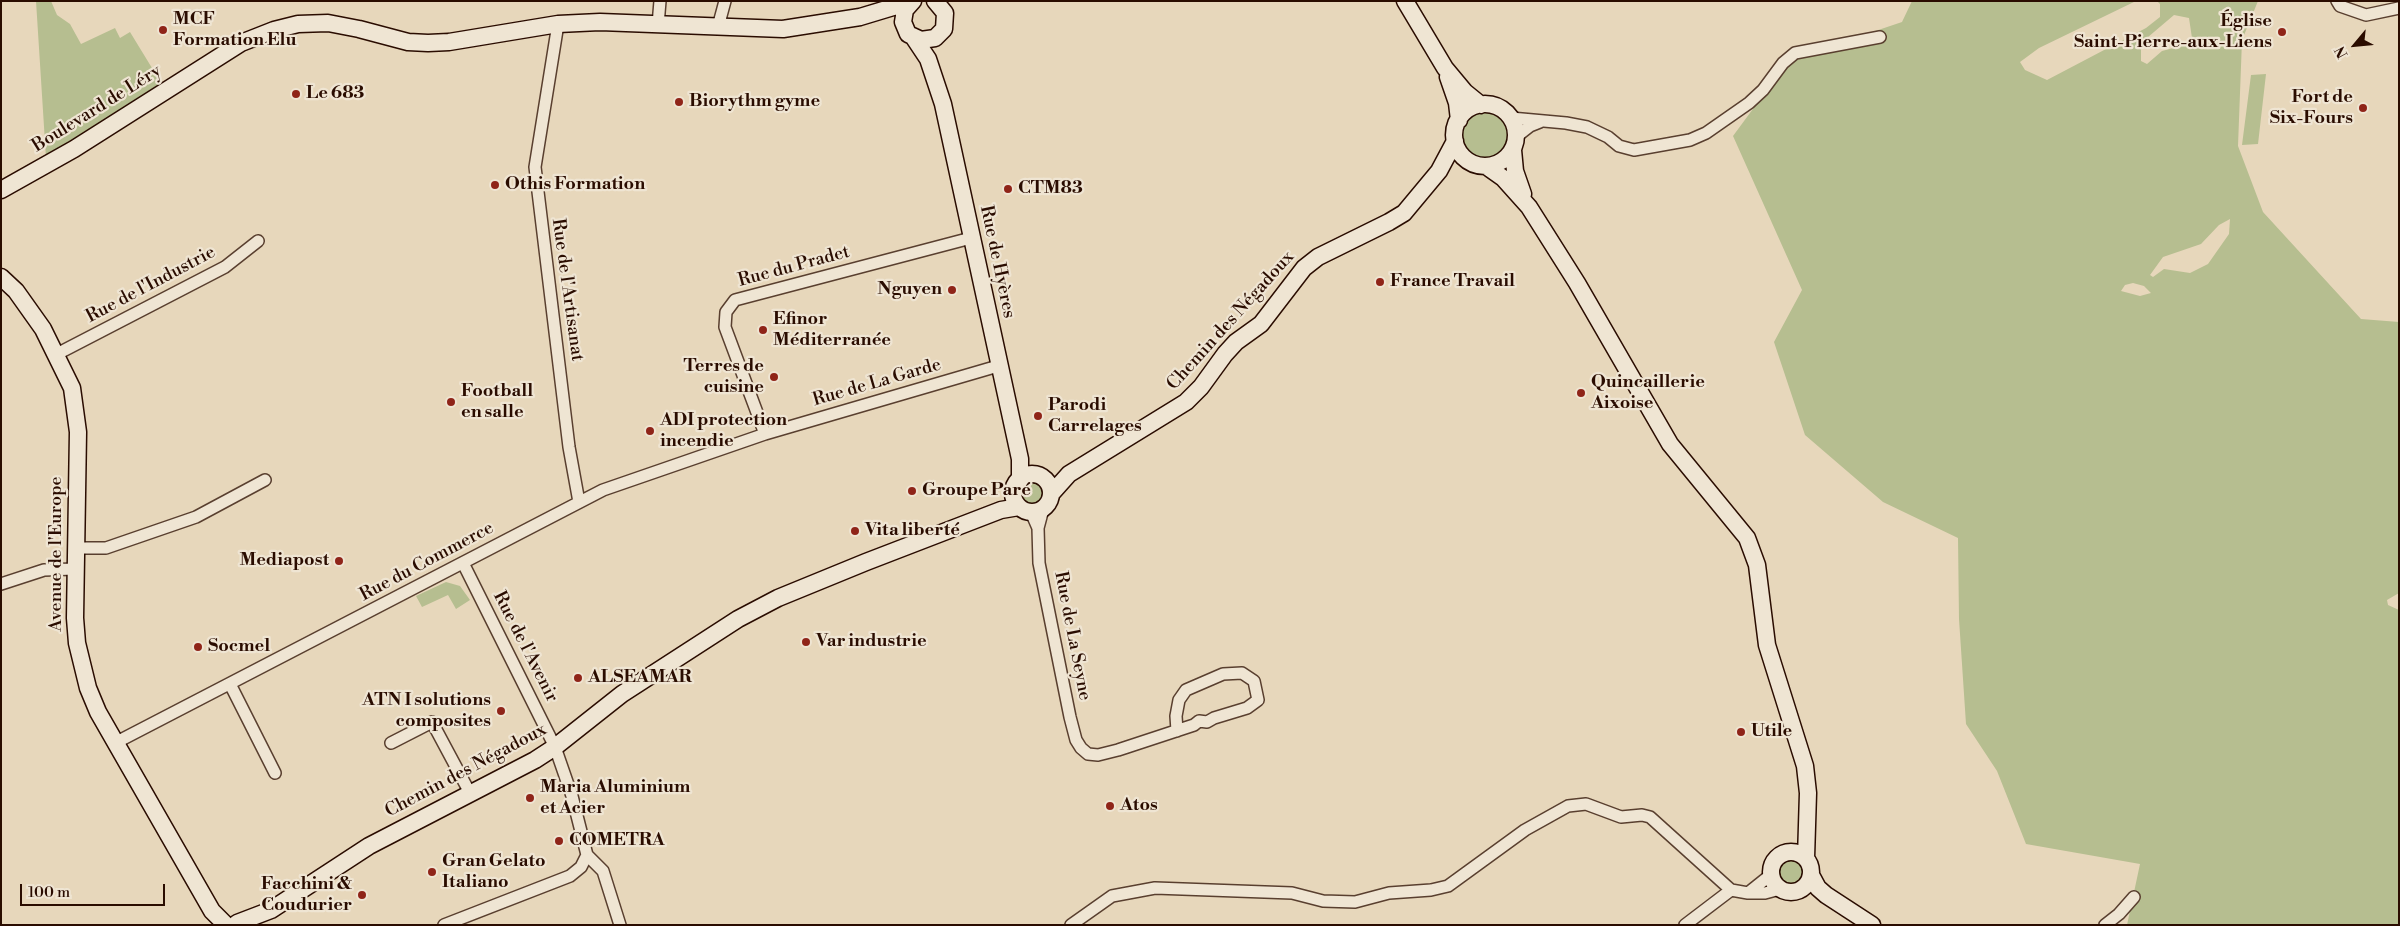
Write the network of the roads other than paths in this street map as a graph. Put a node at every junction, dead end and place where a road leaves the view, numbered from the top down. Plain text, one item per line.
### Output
1 (660, 1) edge
2 (725, 1) edge
3 (913, 1) edge
4 (1405, 1) edge
5 (2337, 1) edge
6 (942, 5) edge
7 (2399, 8) edge
8 (860, 17) junction
9 (558, 24) junction
10 (658, 25) junction
11 (718, 27) junction
12 (909, 33) junction
13 (940, 33) junction
14 (1880, 37) dead end
15 (1445, 68) junction
16 (935, 74) junction
17 (1481, 105) junction
18 (1511, 118) junction
19 (1459, 120) junction
20 (1541, 122) junction
21 (1455, 141) junction
22 (1515, 143) junction
23 (1467, 160) junction
24 (1486, 166) junction
25 (1439, 171) junction
26 (1, 190) edge
27 (1529, 206) junction
28 (971, 238) junction
29 (258, 241) dead end
30 (1, 277) edge
31 (57, 354) junction
32 (998, 366) junction
33 (765, 434) junction
34 (265, 480) dead end
35 (1037, 480) junction
36 (579, 502) junction
37 (1027, 506) junction
38 (76, 548) junction
39 (463, 563) junction
40 (75, 569) junction
41 (1, 584) edge
42 (230, 684) junction
43 (1177, 731) junction
44 (115, 743) junction
45 (391, 743) dead end
46 (555, 747) junction
47 (275, 773) dead end
48 (1808, 792) junction
49 (470, 793) junction
50 (1788, 852) junction
51 (587, 855) junction
52 (1806, 858) junction
53 (1771, 870) junction
54 (1811, 875) junction
55 (1780, 888) junction
56 (1731, 890) junction
57 (1798, 891) junction
58 (1748, 893) junction
59 (2134, 897) dead end
60 (270, 910) junction
61 (214, 918) edge
62 (232, 924) edge
63 (257, 925) edge
64 (444, 925) edge
65 (620, 925) edge
66 (1071, 925) edge
67 (1685, 925) edge
68 (1857, 925) edge
69 (1872, 925) edge
70 (2105, 925) edge

1 - 10 street
2 - 11 street
3 - 8 street, Boulevard de Léry
3 - 12 street
4 - 15 street
5 - 7 street
6 - 13 street, Rue de Hyères
8 - 11 street, Boulevard de Léry
8 - 12 street, Boulevard de Léry
9 - 10 street, Boulevard de Léry
9 - 26 street, Boulevard de Léry
9 - 36 street, Rue de l'Artisanat
10 - 11 street, Boulevard de Léry
12 - 13 street
12 - 16 street, Rue de Hyères
13 - 16 street, Rue de Hyères
14 - 20 street
15 - 17 street
15 - 19 street
16 - 28 street, Rue de Hyères
17 - 18 street
17 - 19 street
18 - 20 street
18 - 22 street
19 - 21 street
20 - 22 street
21 - 23 street
21 - 25 street, Chemin des Négadoux
22 - 24 street
22 - 27 street
23 - 24 street
23 - 25 street, Chemin des Négadoux
24 - 27 street
25 - 35 street, Chemin des Négadoux
27 - 48 street
28 - 32 street, Rue de Hyères
28 - 33 street, Rue du Pradet
29 - 31 street, Rue de l'Industrie
30 - 31 street, Avenue de l'Europe
31 - 38 street, Avenue de l'Europe
32 - 33 street, Rue de La Garde
32 - 35 street, Rue de Hyères
33 - 36 street, Rue du Commerce
34 - 38 street
35 - 37 street
35 - 37 street
36 - 39 street, Rue du Commerce
37 - 43 street, Rue de La Seyne
37 - 46 street, Chemin des Négadoux
38 - 40 street, Avenue de l'Europe
39 - 42 street, Rue du Commerce
39 - 46 street, Rue de l'Avenir
40 - 41 street
40 - 44 street, Avenue de l'Europe
42 - 44 street, Rue du Commerce
42 - 47 street
43 - 43 street
44 - 61 street, Avenue de l'Europe
45 - 49 street
46 - 49 street, Chemin des Négadoux
46 - 51 street, Rue de l'Avenir
48 - 50 street
48 - 52 street
49 - 60 street, Chemin des Négadoux
50 - 52 street
50 - 53 street
51 - 64 street
51 - 65 street
52 - 54 street
53 - 55 street
53 - 58 street
54 - 57 street
54 - 69 street
55 - 57 street
55 - 58 street
56 - 58 street
56 - 66 street
56 - 67 street
57 - 68 street
59 - 70 street
60 - 62 street, Chemin des Négadoux
60 - 63 street, Chemin des Négadoux
61 - 62 street, Avenue de l'Europe

